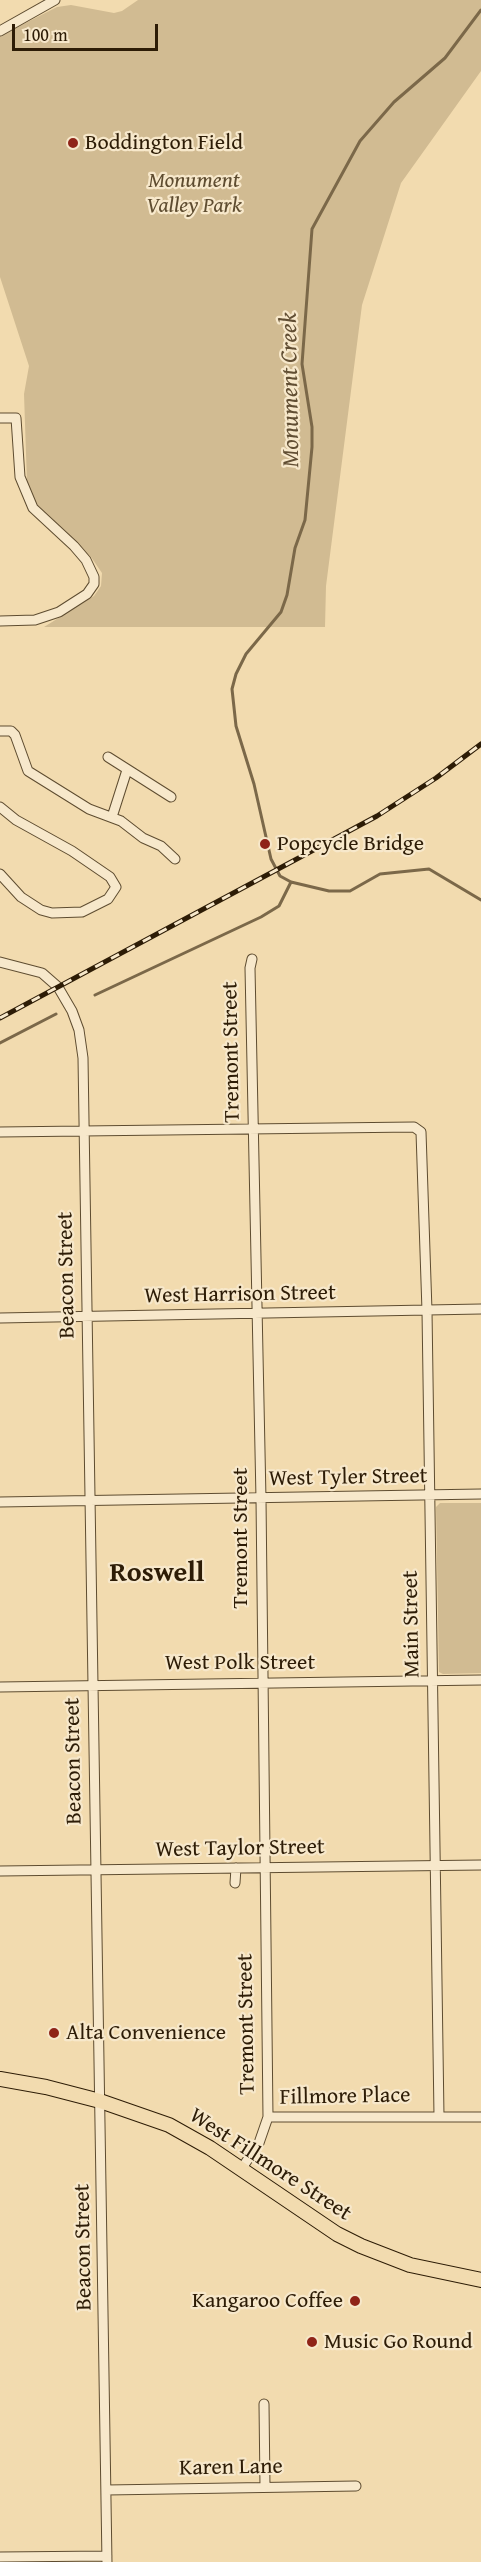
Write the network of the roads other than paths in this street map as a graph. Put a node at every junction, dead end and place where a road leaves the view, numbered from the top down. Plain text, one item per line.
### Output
1 (55, 0) edge
2 (0, 32) edge
3 (0, 418) edge
4 (0, 621) edge
5 (0, 731) edge
6 (108, 758) dead end
7 (127, 770) junction
8 (171, 797) dead end
9 (0, 807) edge
10 (112, 817) junction
11 (175, 859) dead end
12 (0, 874) edge
13 (252, 958) dead end
14 (0, 962) edge
15 (254, 1129) junction
16 (84, 1131) junction
17 (0, 1132) edge
18 (481, 1310) edge
19 (427, 1311) junction
20 (258, 1314) junction
21 (88, 1317) junction
22 (0, 1318) edge
23 (481, 1494) edge
24 (430, 1496) junction
25 (261, 1499) junction
26 (89, 1501) junction
27 (0, 1502) edge
28 (481, 1680) edge
29 (432, 1681) junction
30 (262, 1682) junction
31 (93, 1684) junction
32 (0, 1687) edge
33 (481, 1865) edge
34 (435, 1866) junction
35 (265, 1868) junction
36 (236, 1869) junction
37 (96, 1870) junction
38 (0, 1871) edge
39 (235, 1883) dead end
40 (0, 2079) edge
41 (100, 2102) junction
42 (440, 2116) junction
43 (268, 2117) junction
44 (481, 2117) edge
45 (242, 2168) junction
46 (481, 2280) edge
47 (264, 2404) dead end
48 (356, 2486) dead end
49 (266, 2487) junction
50 (107, 2490) junction
51 (0, 2557) edge
52 (107, 2559) edge

1 - 2 street
3 - 4 street
5 - 10 street
6 - 7 street
7 - 8 street
7 - 10 street
9 - 12 street
10 - 11 street
13 - 15 street, Tremont Street
14 - 16 street, Beacon Street
15 - 16 street
15 - 19 street, Main Street
15 - 20 street, Tremont Street
16 - 17 street
16 - 21 street, Beacon Street
18 - 19 street, West Harrison Street
19 - 20 street, West Harrison Street
19 - 24 street, Main Street
20 - 21 street, West Harrison Street
20 - 25 street, Tremont Street
21 - 22 street, West Harrison Street
21 - 26 street, Beacon Street
23 - 24 street, West Tyler Street
24 - 25 street, West Tyler Street
24 - 29 street, Main Street
25 - 26 street, West Tyler Street
25 - 30 street, Tremont Street
26 - 27 street, West Tyler Street
26 - 31 street, Beacon Street
28 - 29 street, West Polk Street
29 - 30 street, West Polk Street
29 - 34 street, Main Street
30 - 31 street, West Polk Street
30 - 35 street, Tremont Street
31 - 32 street, West Polk Street
31 - 37 street, Beacon Street
33 - 34 street, West Taylor Street
34 - 35 street, West Taylor Street
34 - 42 street, Main Street
35 - 36 street, West Taylor Street
35 - 43 street, Tremont Street
36 - 37 street, West Taylor Street
36 - 39 street
37 - 38 street, West Taylor Street
37 - 41 street, Beacon Street
40 - 41 main road, West Fillmore Street
41 - 45 main road, West Fillmore Street
41 - 50 street, Beacon Street
42 - 43 street, Fillmore Place
42 - 44 street, Fillmore Place
43 - 45 street, Fillmore Place
45 - 46 main road, West Fillmore Street
47 - 49 street
48 - 49 street, Karen Lane
49 - 50 street, Karen Lane
50 - 52 street, Beacon Street
51 - 52 street

